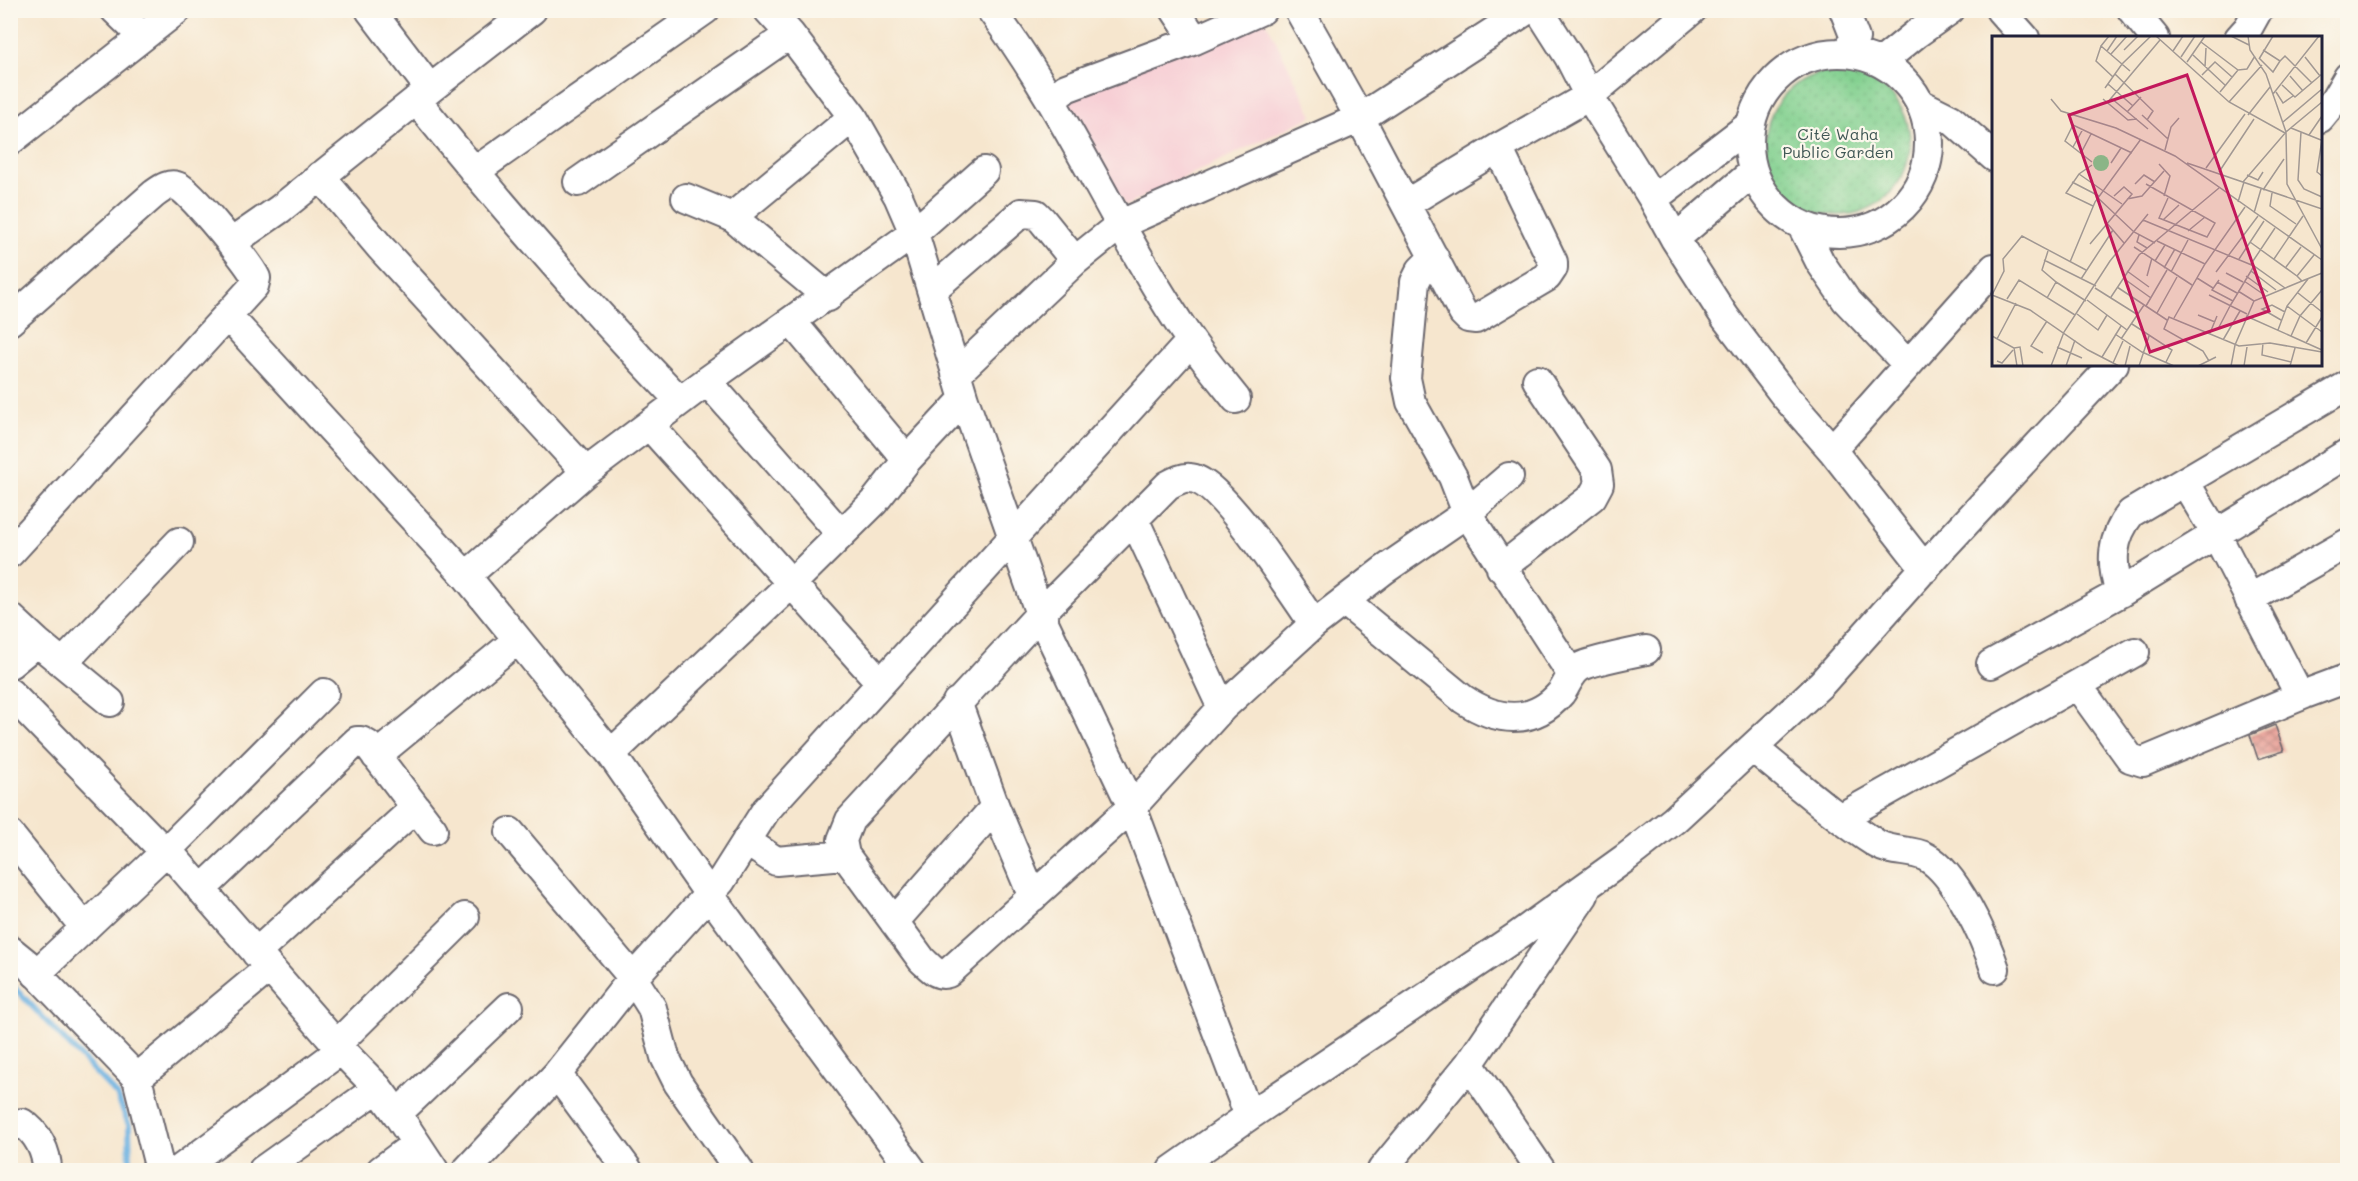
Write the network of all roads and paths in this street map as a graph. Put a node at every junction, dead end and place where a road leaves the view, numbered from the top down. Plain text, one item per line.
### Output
1 (115, 10) edge
2 (177, 10) edge
3 (370, 10) edge
4 (532, 10) edge
5 (705, 10) edge
6 (768, 10) edge
7 (991, 10) edge
8 (1175, 10) edge
9 (1262, 10) edge
10 (1299, 10) edge
11 (1692, 10) edge
12 (1844, 10) edge
13 (1950, 10) edge
14 (2000, 10) edge
15 (2132, 10) edge
16 (2258, 10) edge
17 (1541, 12) edge
18 (790, 34) junction
19 (142, 36) junction
20 (2023, 36) edge
21 (2153, 36) edge
22 (2241, 36) edge
23 (1195, 40) junction
24 (1845, 53) junction
25 (1874, 60) junction
26 (2348, 77) edge
27 (423, 94) junction
28 (1589, 96) junction
29 (1052, 100) junction
30 (1921, 104) junction
31 (2322, 116) edge
32 (853, 117) junction
33 (1360, 118) junction
34 (1751, 124) junction
35 (10, 141) edge
36 (1498, 148) junction
37 (1992, 155) edge
38 (984, 171) dead end
39 (474, 172) junction
40 (1753, 172) junction
41 (320, 176) junction
42 (578, 182) dead end
43 (686, 198) dead end
44 (1653, 199) junction
45 (1406, 204) junction
46 (732, 217) junction
47 (1121, 224) junction
48 (1802, 226) junction
49 (914, 233) junction
50 (1676, 239) junction
51 (231, 243) junction
52 (1434, 257) junction
53 (1075, 261) junction
54 (1992, 270) edge
55 (932, 290) junction
56 (828, 297) junction
57 (227, 315) junction
58 (10, 321) edge
59 (792, 322) junction
60 (1191, 341) junction
61 (1907, 364) junction
62 (2112, 366) edge
63 (1537, 380) dead end
64 (707, 381) junction
65 (2348, 386) edge
66 (960, 387) junction
67 (1236, 399) dead end
68 (680, 401) junction
69 (649, 426) junction
70 (1832, 450) junction
71 (2348, 453) edge
72 (907, 460) junction
73 (586, 472) junction
74 (1509, 477) dead end
75 (2185, 482) junction
76 (1467, 513) junction
77 (1134, 519) junction
78 (841, 534) junction
79 (2216, 534) junction
80 (1013, 539) junction
81 (179, 542) dead end
82 (2348, 543) edge
83 (10, 553) edge
84 (1501, 568) junction
85 (1925, 569) junction
86 (466, 576) junction
87 (792, 584) junction
88 (2120, 593) junction
89 (2249, 599) junction
90 (1344, 601) junction
91 (1040, 614) junction
92 (10, 617) edge
93 (1314, 624) junction
94 (517, 640) junction
95 (37, 642) junction
96 (1646, 650) dead end
97 (2135, 652) dead end
98 (63, 663) junction
99 (10, 664) edge
100 (1991, 664) dead end
101 (1572, 675) junction
102 (2348, 678) edge
103 (881, 683) junction
104 (2078, 686) junction
105 (10, 693) edge
106 (324, 693) dead end
107 (2300, 696) junction
108 (110, 702) dead end
109 (957, 702) junction
110 (1222, 708) junction
111 (1753, 748) junction
112 (611, 754) junction
113 (376, 756) junction
114 (995, 807) junction
115 (1132, 807) junction
116 (415, 808) junction
117 (1840, 818) junction
118 (432, 830) dead end
119 (510, 832) dead end
120 (10, 835) edge
121 (746, 841) junction
122 (166, 851) junction
123 (845, 855) junction
124 (1593, 880) junction
125 (201, 890) junction
126 (709, 894) junction
127 (1033, 897) junction
128 (465, 917) dead end
129 (894, 922) junction
130 (85, 928) junction
131 (1517, 936) junction
132 (1541, 959) junction
133 (262, 960) junction
134 (21, 966) edge
135 (1995, 969) dead end
136 (633, 978) junction
137 (509, 1006) dead end
138 (339, 1047) junction
139 (1469, 1064) junction
140 (557, 1074) junction
141 (137, 1078) junction
142 (378, 1088) junction
143 (398, 1114) junction
144 (1249, 1116) junction
145 (10, 1126) edge
146 (416, 1144) junction
147 (472, 1168) edge
148 (1387, 1169) edge
149 (47, 1170) edge
150 (160, 1170) edge
151 (179, 1170) edge
152 (262, 1170) edge
153 (381, 1170) edge
154 (434, 1170) edge
155 (628, 1170) edge
156 (739, 1170) edge
157 (912, 1170) edge
158 (1172, 1170) edge
159 (1541, 1170) edge

1 - 19 street
2 - 19 street
3 - 27 street
4 - 27 street
5 - 39 street
6 - 18 street
7 - 29 street
8 - 23 street
9 - 23 street
10 - 33 street
11 - 28 street
12 - 24 street
13 - 25 street
14 - 20 street
15 - 21 street
16 - 22 street
17 - 28 street
17 - 33 street
18 - 32 street
18 - 42 street
19 - 35 street
23 - 29 street
24 - 25 street
24 - 34 street
25 - 30 street
26 - 31 street
27 - 39 street
27 - 41 street
28 - 36 street
28 - 44 street
29 - 47 street
30 - 37 street
30 - 48 street
32 - 46 street
32 - 49 street
33 - 45 street
33 - 47 street
34 - 40 street
34 - 44 street
36 - 45 street
36 - 52 street
38 - 49 street
39 - 68 street
40 - 48 street
40 - 50 street
41 - 51 street
41 - 73 street
43 - 46 street
44 - 50 street
45 - 52 street
46 - 56 street
47 - 53 street
47 - 60 street
48 - 61 street
49 - 55 street
49 - 56 street
50 - 70 street
51 - 57 street
51 - 58 street
52 - 76 street
53 - 55 street
53 - 66 street
54 - 61 street
55 - 66 street
56 - 59 street
57 - 83 street
57 - 86 street
59 - 64 street
59 - 72 street
60 - 67 street
60 - 80 street
61 - 70 street
62 - 85 street
63 - 84 street
64 - 68 street
64 - 78 street
65 - 75 street
66 - 72 street
66 - 80 street
68 - 69 street
69 - 73 street
69 - 87 street
70 - 85 street
71 - 79 street
72 - 78 street
73 - 86 street
74 - 76 street
75 - 79 street
75 - 88 street
76 - 84 street
76 - 90 street
77 - 91 street
77 - 93 street
77 - 110 street
78 - 87 street
79 - 88 street
79 - 89 street
80 - 91 street
80 - 103 street
81 - 98 street
82 - 89 street
84 - 101 street
85 - 111 street
86 - 94 street
87 - 103 street
87 - 112 street
88 - 100 street
89 - 107 street
90 - 93 street
90 - 101 street
91 - 109 street
91 - 115 street
92 - 95 street
93 - 110 street
94 - 112 street
94 - 113 street
95 - 98 street
95 - 99 street
96 - 101 street
97 - 104 street
98 - 108 street
102 - 107 street
103 - 121 street
104 - 107 street
104 - 117 street
105 - 122 street
106 - 122 street
109 - 114 street
109 - 123 street
110 - 115 street
111 - 117 street
111 - 124 street
112 - 126 street
113 - 116 street
113 - 125 street
114 - 127 street
114 - 129 street
115 - 127 street
115 - 144 street
116 - 118 street
116 - 133 street
117 - 135 street
119 - 136 street
120 - 130 street
121 - 123 street
121 - 126 street
122 - 125 street
122 - 130 street
123 - 129 street
124 - 131 street
124 - 132 street
125 - 133 street
126 - 136 street
126 - 157 street
127 - 129 street
128 - 138 street
130 - 134 street
131 - 132 street
131 - 144 street
132 - 139 street
133 - 138 street
133 - 141 street
134 - 141 street
136 - 140 street
136 - 156 street
137 - 143 street
138 - 142 street
138 - 151 street
139 - 148 street
139 - 159 street
140 - 147 street
140 - 155 street
141 - 150 street
142 - 143 street
142 - 152 street
143 - 146 street
144 - 158 street
145 - 149 street
146 - 153 street
146 - 154 street

